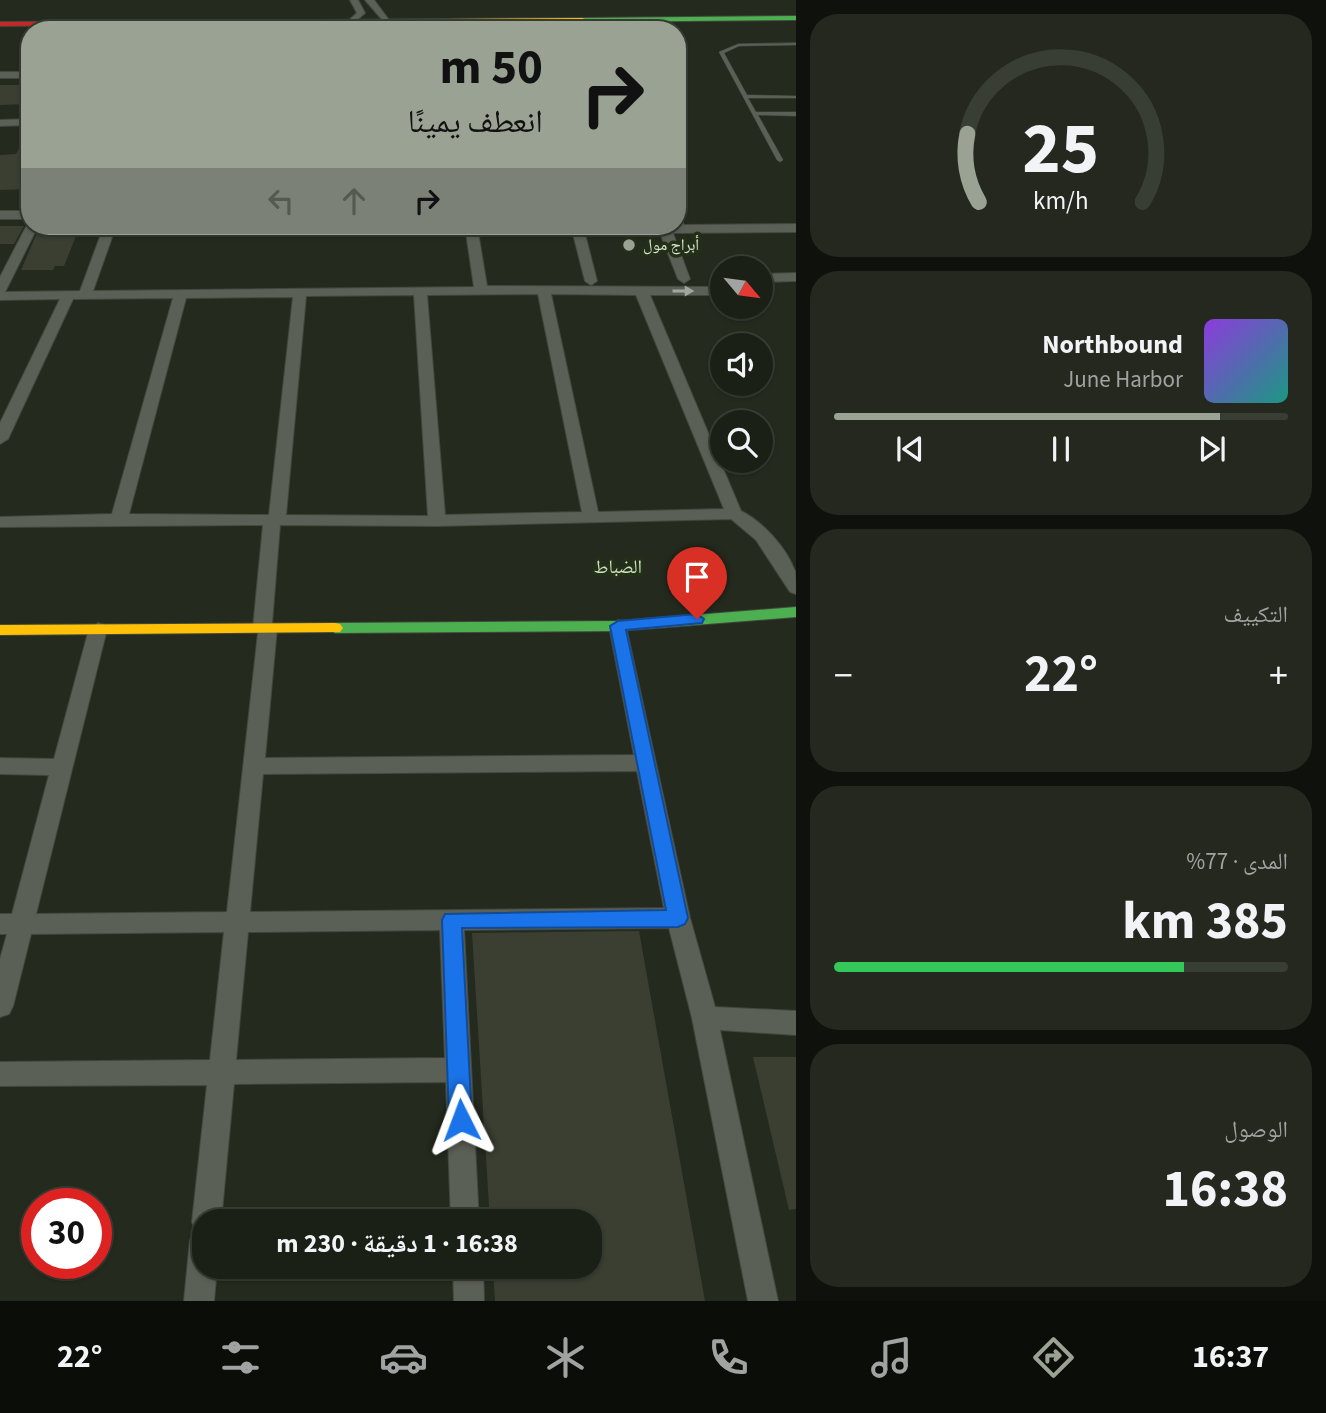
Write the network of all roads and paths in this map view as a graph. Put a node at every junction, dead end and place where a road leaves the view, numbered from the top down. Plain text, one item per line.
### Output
1 (354, 0) edge
2 (369, 0) edge
3 (796, 18) edge
4 (352, 21) edge
5 (388, 21) edge
6 (491, 21) edge
7 (0, 24) edge
8 (21, 24) edge
9 (796, 28) edge
10 (686, 29) edge
11 (0, 32) edge
12 (21, 32) edge
13 (796, 44) edge
14 (0, 75) edge
15 (21, 75) edge
16 (745, 96) junction
17 (796, 97) edge
18 (754, 113) junction
19 (796, 114) edge
20 (0, 122) edge
21 (21, 122) edge
22 (780, 160) dead end
23 (0, 215) edge
24 (21, 215) edge
25 (796, 228) edge
26 (686, 229) edge
27 (28, 235) edge
28 (107, 235) edge
29 (472, 235) edge
30 (580, 235) edge
31 (668, 235) edge
32 (710, 278) edge
33 (774, 278) edge
34 (796, 278) edge
35 (684, 279) junction
36 (591, 281) junction
37 (0, 290) edge
38 (481, 290) junction
39 (517, 290) junction
40 (796, 290) edge
41 (420, 291) junction
42 (710, 291) edge
43 (774, 291) edge
44 (544, 292) junction
45 (642, 292) junction
46 (300, 294) junction
47 (180, 295) junction
48 (0, 296) edge
49 (68, 296) junction
50 (85, 296) junction
51 (0, 439) edge
52 (734, 514) junction
53 (592, 517) junction
54 (119, 519) junction
55 (274, 521) junction
56 (437, 521) junction
57 (0, 522) edge
58 (796, 588) edge
59 (796, 612) edge
60 (618, 626) junction
61 (265, 628) junction
62 (98, 629) junction
63 (0, 630) edge
64 (646, 763) junction
65 (0, 766) edge
66 (254, 766) junction
67 (62, 767) junction
68 (678, 918) junction
69 (452, 920) junction
70 (237, 922) junction
71 (11, 924) edge
72 (0, 1006) edge
73 (705, 1018) junction
74 (796, 1023) edge
75 (458, 1070) junction
76 (221, 1072) junction
77 (0, 1074) edge
78 (207, 1209) edge
79 (465, 1209) edge
80 (201, 1279) edge
81 (468, 1279) edge
82 (199, 1301) edge
83 (469, 1301) edge
84 (763, 1301) edge

1 - 2 street
1 - 4 street
2 - 5 street
3 - 6 main road
7 - 8 main road
9 - 10 main road
11 - 12 main road
13 - 16 lane
14 - 15 street
16 - 17 lane
16 - 18 lane
18 - 19 lane
18 - 22 lane
20 - 21 street
23 - 24 street
25 - 26 street
27 - 37 street
28 - 50 street
29 - 38 street
30 - 36 street
31 - 35 street
32 - 35 street
33 - 34 street
35 - 36 street
36 - 39 street
38 - 39 street
38 - 41 street
39 - 44 street
40 - 43 street
41 - 46 street
41 - 56 street
45 -> 42 street
44 - 45 street
44 - 53 street
45 - 52 street
46 - 47 street
46 - 55 street
47 - 50 street
47 - 54 street
48 - 49 street
49 - 50 street
49 - 51 street
52 - 53 street
52 - 58 street
53 - 56 street
54 - 55 street
54 - 57 street
55 - 56 street
55 - 61 street
59 - 60 main road
60 - 61 main road
60 - 64 street
61 - 62 main road
61 - 66 street
62 - 63 main road
62 - 67 street
64 - 66 street
64 - 68 street
65 - 67 street
66 - 70 street
67 - 71 street
68 - 69 street
68 - 73 street
69 - 70 street
69 - 75 street
70 - 71 street
70 - 76 street
71 - 72 street
73 - 74 street
73 - 84 street
75 - 76 street
75 - 79 street
76 - 77 street
76 - 78 street
80 - 82 street
81 - 83 street

